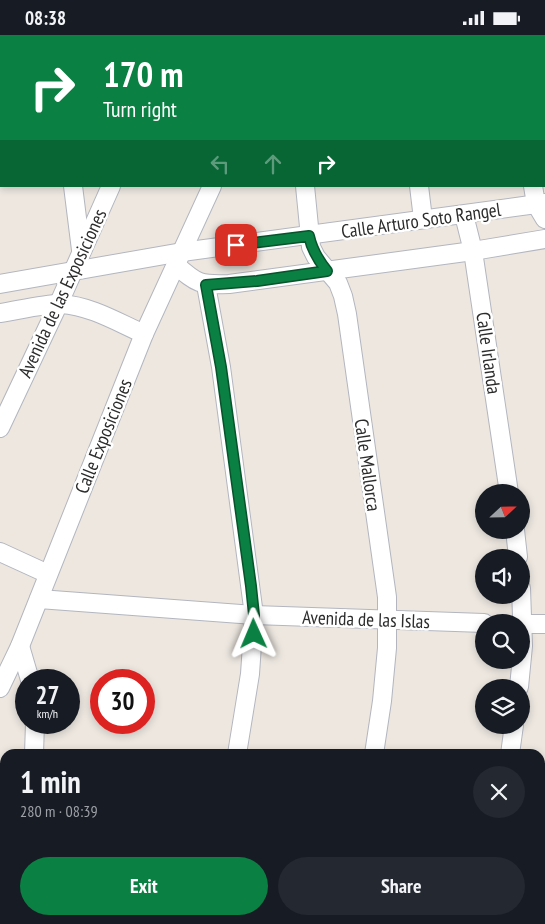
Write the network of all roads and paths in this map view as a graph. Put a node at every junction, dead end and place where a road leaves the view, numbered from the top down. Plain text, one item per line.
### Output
1 (73, 187) edge
2 (111, 187) edge
3 (212, 187) edge
4 (305, 187) edge
5 (419, 187) edge
6 (533, 187) edge
7 (540, 204) edge
8 (464, 215) junction
9 (423, 219) junction
10 (545, 219) edge
11 (309, 236) junction
12 (545, 239) edge
13 (81, 251) junction
14 (473, 251) junction
15 (179, 258) junction
16 (327, 271) junction
17 (72, 273) junction
18 (0, 284) edge
19 (206, 285) junction
20 (59, 303) junction
21 (0, 313) edge
22 (144, 334) junction
23 (0, 428) edge
24 (508, 484) edge
25 (0, 553) edge
26 (48, 574) junction
27 (39, 599) junction
28 (254, 615) junction
29 (387, 620) junction
30 (475, 623) edge
31 (530, 624) edge
32 (545, 624) edge
33 (20, 646) junction
34 (27, 669) edge
35 (0, 688) edge
36 (35, 734) edge
37 (513, 734) edge
38 (34, 749) edge
39 (238, 749) edge
40 (375, 749) edge
41 (511, 749) edge

1 - 13 street
2 - 13 street, Avenida de las Exposiciones
3 - 15 street, Calle Exposiciones
4 - 11 street, Calle Mallorca
5 - 9 street
6 - 7 street
7 - 8 street, Calle Arturo Soto Rangel
7 - 10 street
8 - 9 street, Calle Arturo Soto Rangel
8 - 14 street, Calle Irlanda
9 - 11 street, Calle Arturo Soto Rangel
11 - 15 street, Calle Arturo Soto Rangel
11 - 16 street, Calle Mallorca
12 - 14 street
13 - 17 street, Avenida de las Exposiciones
14 - 16 street
14 - 24 street, Calle Irlanda
15 - 17 street, Calle Arturo Soto Rangel
15 - 19 street
15 - 22 street, Calle Exposiciones
16 - 19 street
16 - 29 street, Calle Mallorca
17 - 18 street, Calle Arturo Soto Rangel
17 - 20 street, Avenida de las Exposiciones
19 - 28 street
20 - 21 street
20 - 22 street
20 - 23 street, Avenida de las Exposiciones
22 - 26 street, Calle Exposiciones
25 - 26 street
26 - 27 street, Calle Exposiciones
27 - 28 street, Avenida de las Islas
27 - 33 street, Calle Exposiciones
28 - 29 street, Avenida de las Islas
28 - 39 street
29 - 30 street, Avenida de las Islas
29 - 40 street, Calle Mallorca
31 - 32 street
33 - 34 street
33 - 35 street, Calle Exposiciones
36 - 38 street
37 - 41 street

